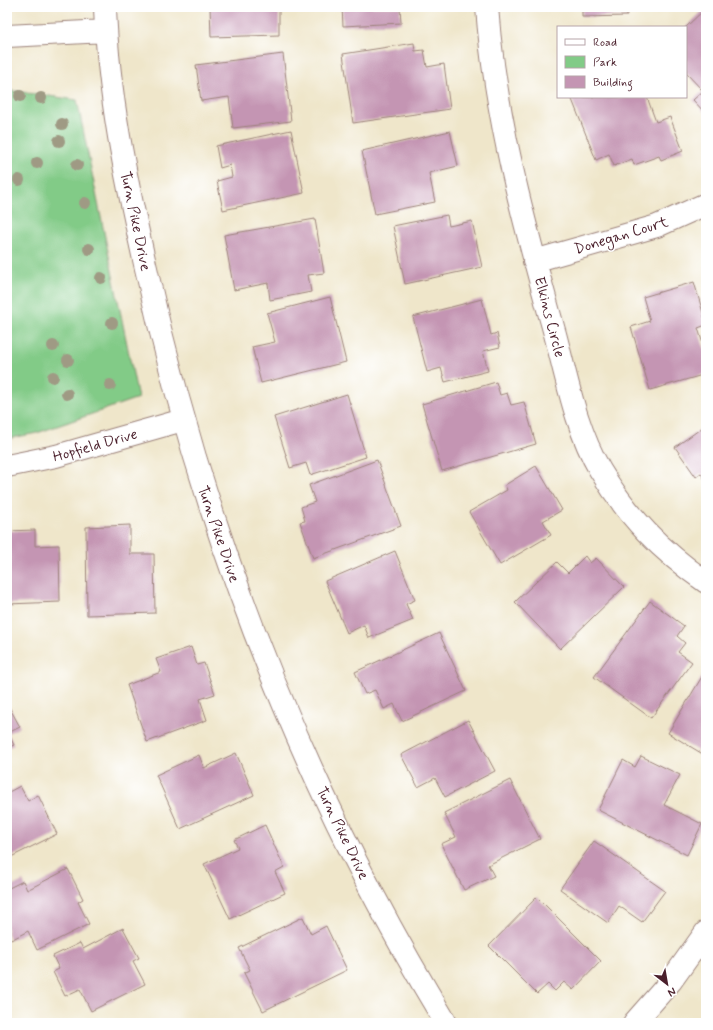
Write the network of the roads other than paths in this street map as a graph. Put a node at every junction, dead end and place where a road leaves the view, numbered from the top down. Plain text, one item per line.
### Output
1 (105, 7) edge
2 (487, 7) edge
3 (106, 31) junction
4 (7, 36) edge
5 (706, 204) edge
6 (534, 261) junction
7 (183, 420) junction
8 (7, 466) edge
9 (706, 582) edge
10 (706, 932) edge
11 (446, 1023) edge
12 (634, 1023) edge

1 - 3 street, Turn Pike Drive
2 - 6 street, Elkins Circle
3 - 4 street
3 - 7 street, Turn Pike Drive
5 - 6 street, Donegan Court
6 - 9 street, Elkins Circle
7 - 8 street, Hopfield Drive
7 - 11 street, Turn Pike Drive
10 - 12 street

